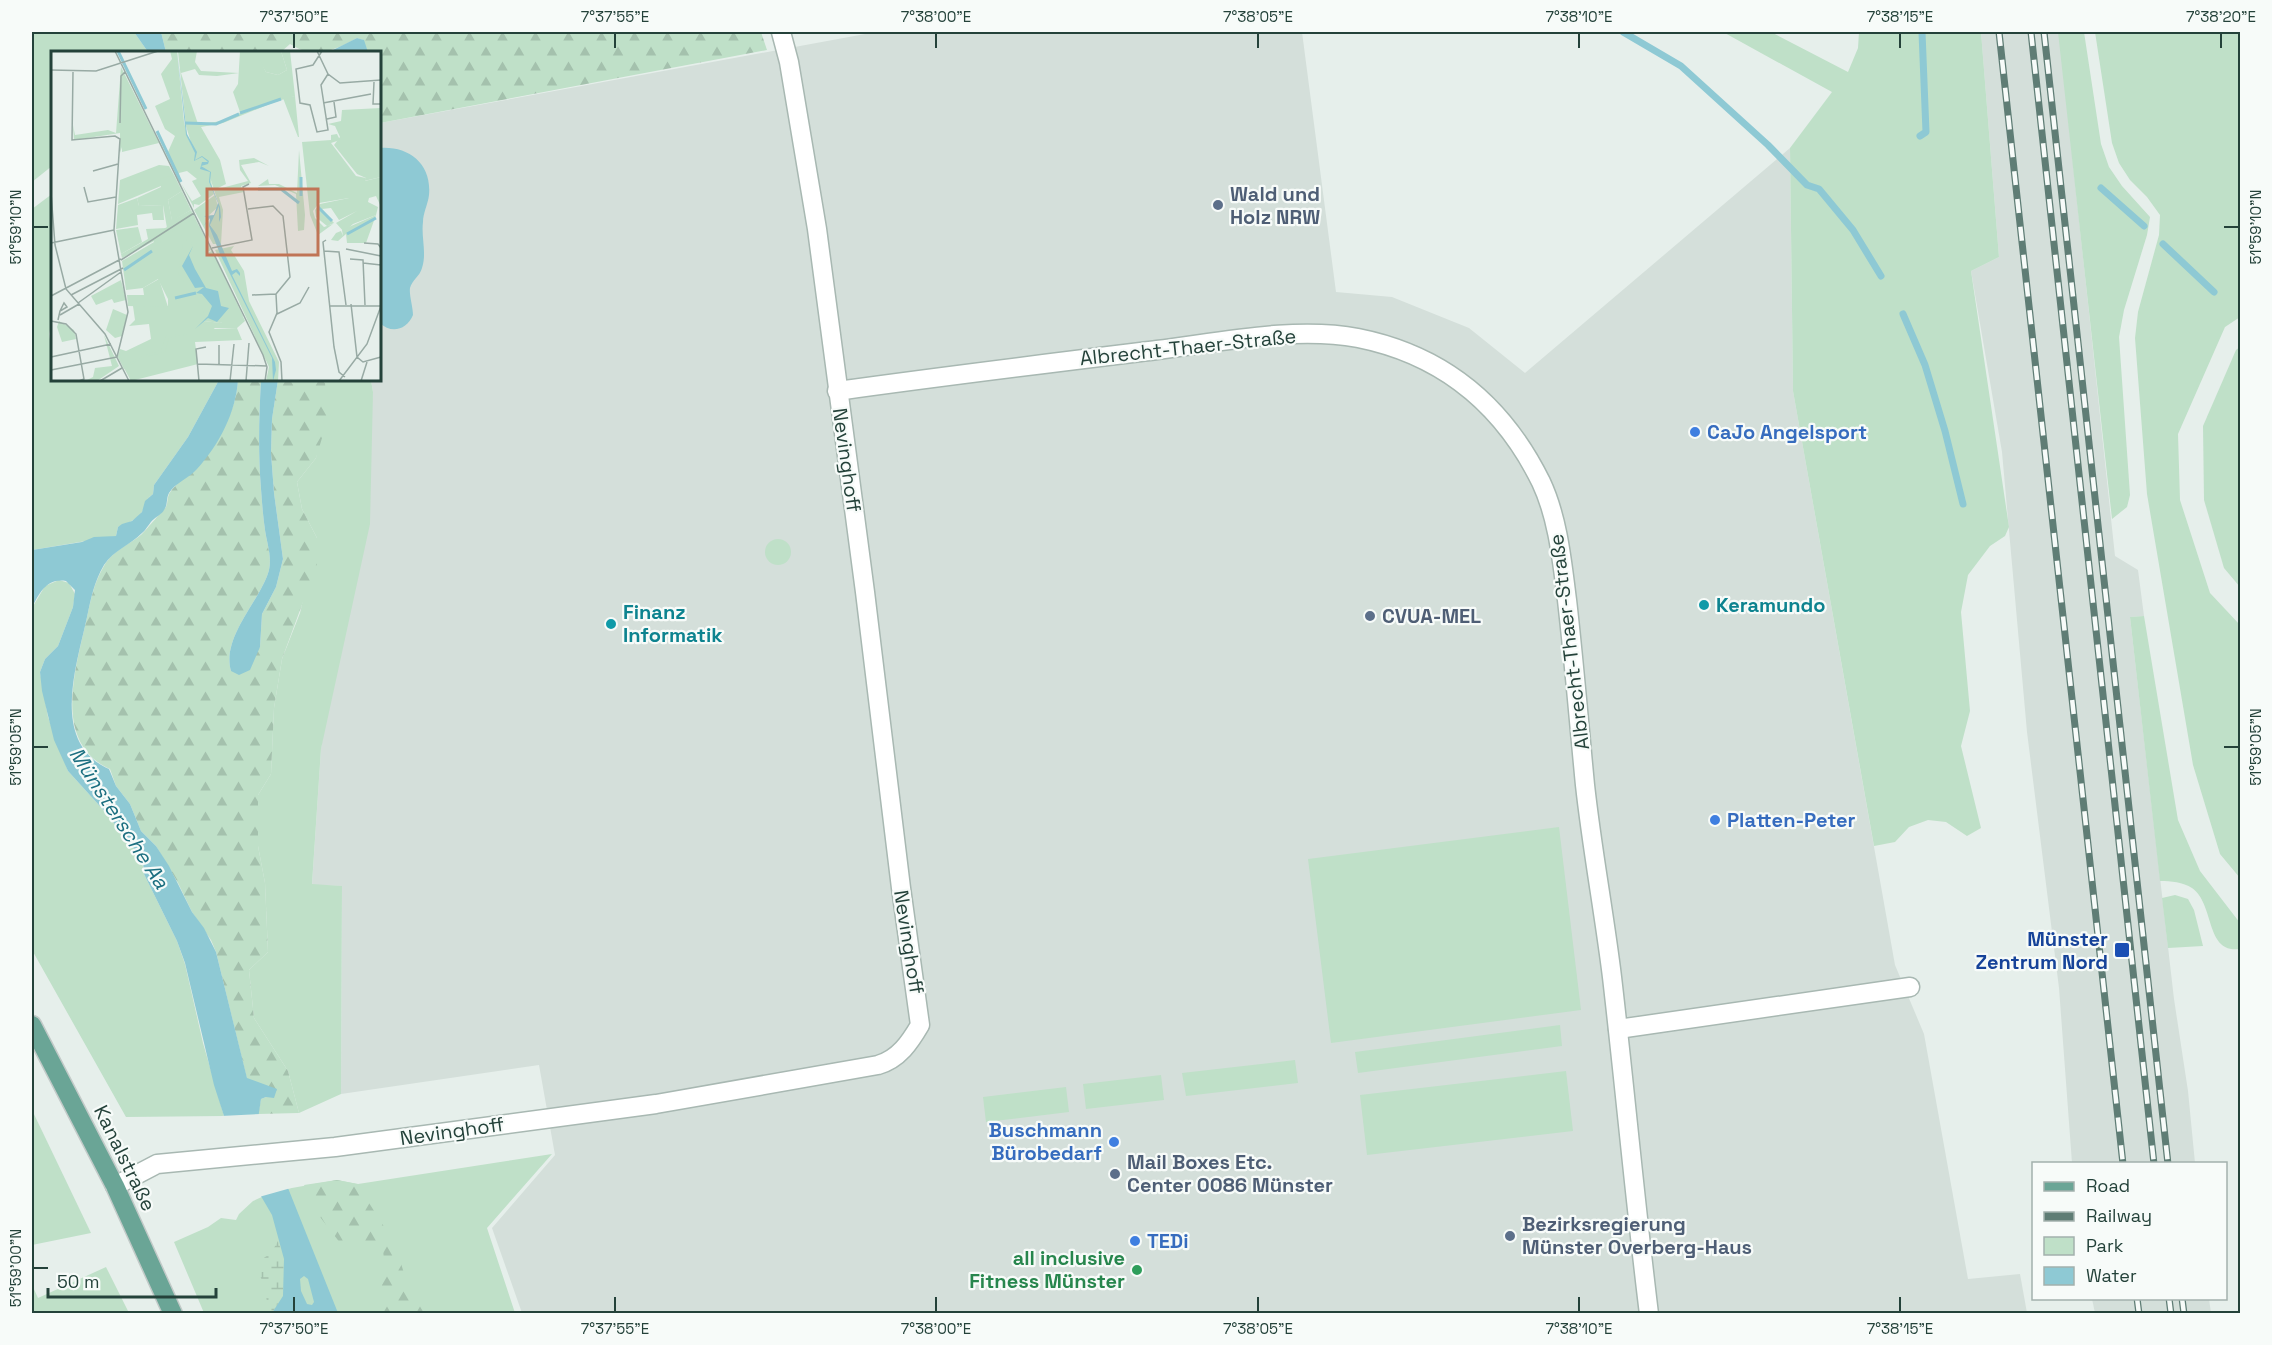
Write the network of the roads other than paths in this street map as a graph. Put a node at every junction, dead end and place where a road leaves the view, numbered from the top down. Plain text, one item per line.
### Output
1 (781, 32) edge
2 (837, 391) junction
3 (1910, 987) dead end
4 (32, 1025) edge
5 (1618, 1029) junction
6 (115, 1186) junction
7 (173, 1314) edge
8 (1649, 1314) edge

1 - 2 street, Nevinghoff
2 - 5 street, Albrecht-Thaer-Straße
2 - 6 street, Nevinghoff
3 - 5 street
4 - 6 main road, Kanalstraße
5 - 8 street, Albrecht-Thaer-Straße
6 - 7 main road, Kanalstraße

